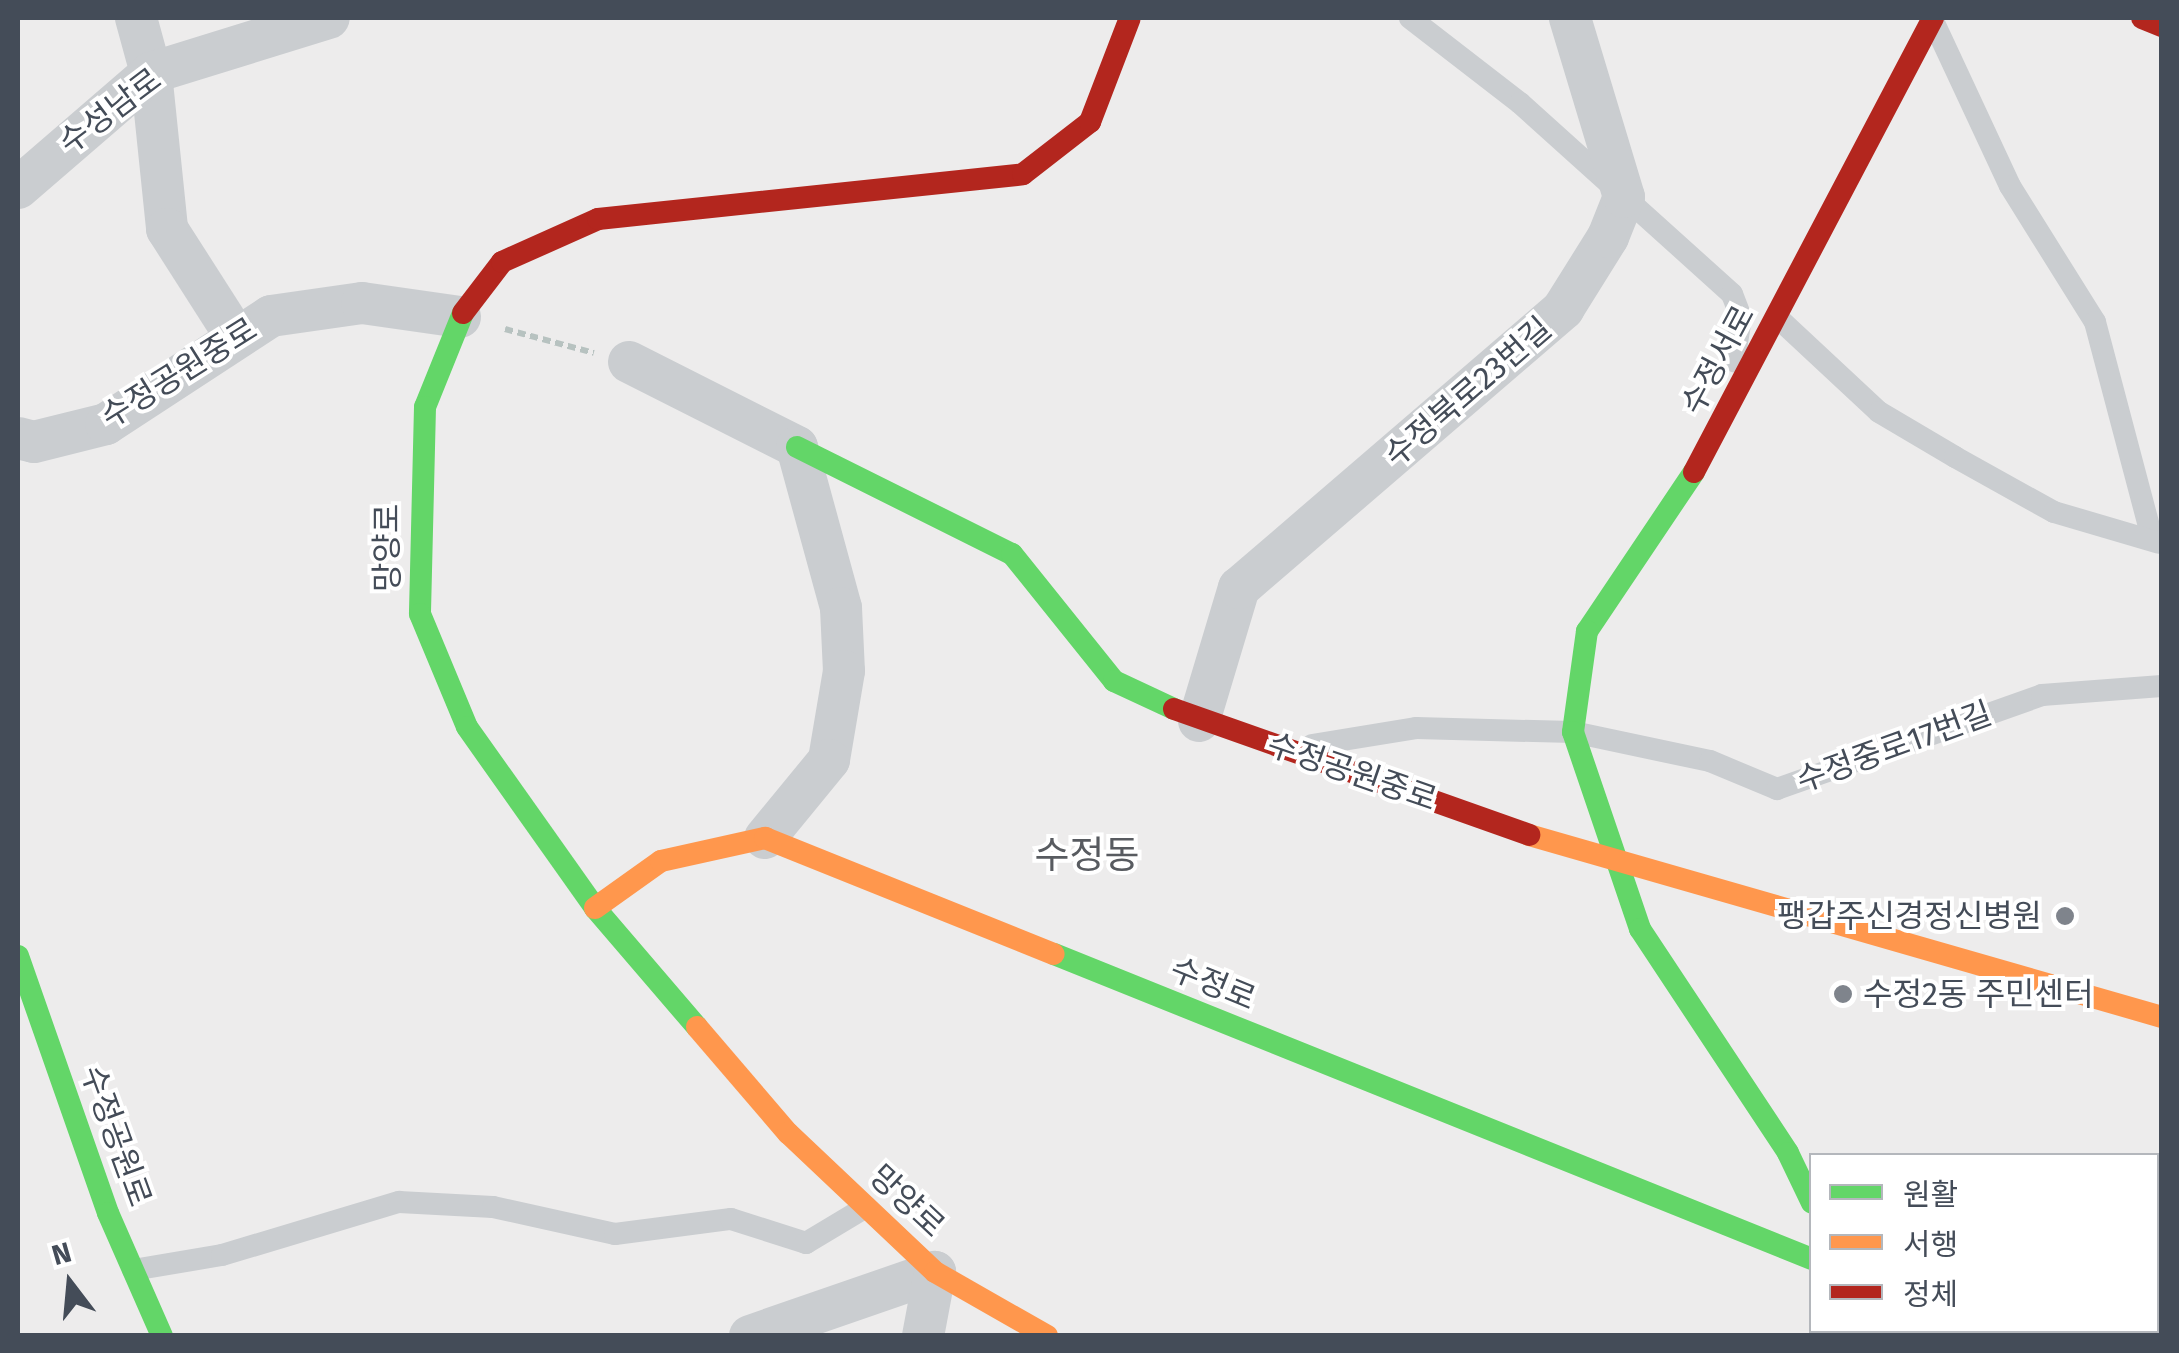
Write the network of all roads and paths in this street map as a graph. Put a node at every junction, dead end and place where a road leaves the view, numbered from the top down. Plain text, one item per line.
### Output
1 (136, 18) edge
2 (329, 18) edge
3 (1130, 18) edge
4 (1410, 18) edge
5 (1570, 18) edge
6 (2142, 18) edge
7 (1933, 19) edge
8 (2162, 26) edge
9 (151, 72) junction
10 (18, 188) edge
11 (1624, 196) junction
12 (1777, 317) junction
13 (460, 318) junction
14 (236, 337) junction
15 (629, 362) joint
16 (1725, 419) junction
17 (18, 438) edge
18 (797, 447) junction
19 (2157, 541) edge
20 (2162, 686) edge
21 (1199, 721) junction
22 (1573, 732) junction
23 (1289, 749) junction
24 (765, 838) junction
25 (1612, 864) junction
26 (596, 908) junction
27 (18, 956) edge
28 (25, 995) edge
29 (2162, 1017) edge
30 (1809, 1196) edge
31 (866, 1207) junction
32 (1809, 1258) edge
33 (133, 1270) junction
34 (935, 1272) junction
35 (162, 1336) edge
36 (750, 1336) edge
37 (923, 1336) edge
38 (1046, 1336) edge

1 - 9 street
2 - 9 street, 수성남로
3 - 13 street, 망양로
4 - 11 lane
5 - 11 street
6 - 8 street
7 - 12 street, 수정서로
7 - 19 lane
9 - 10 street, 수성남로
9 - 14 street
11 - 16 lane
11 - 21 street, 수정북로23번길
12 - 16 street, 수정서로
12 - 19 lane
13 - 14 street, 수정공원중로
13 - 15 path
13 - 26 street, 망양로
14 - 17 street, 수정공원중로
15 - 18 street, 수정공원중로
16 - 22 street, 수정서로
18 - 21 street, 수정공원중로
18 - 24 street
20 - 22 lane, 수정중로17번길
21 - 23 street, 수정공원중로
22 - 23 lane
22 - 25 street, 수정서로
23 - 25 street, 수정공원중로
24 - 26 street
24 - 32 street, 수정로
25 - 29 street, 수정공원중로
25 - 30 street, 수정서로
26 - 31 street, 망양로
27 - 28 street, 수정공원로
28 - 33 street, 수정공원로
31 - 33 lane
31 - 34 street, 망양로
33 - 35 street, 수정공원로
34 - 36 street
34 - 37 street
34 - 38 street, 망양로

